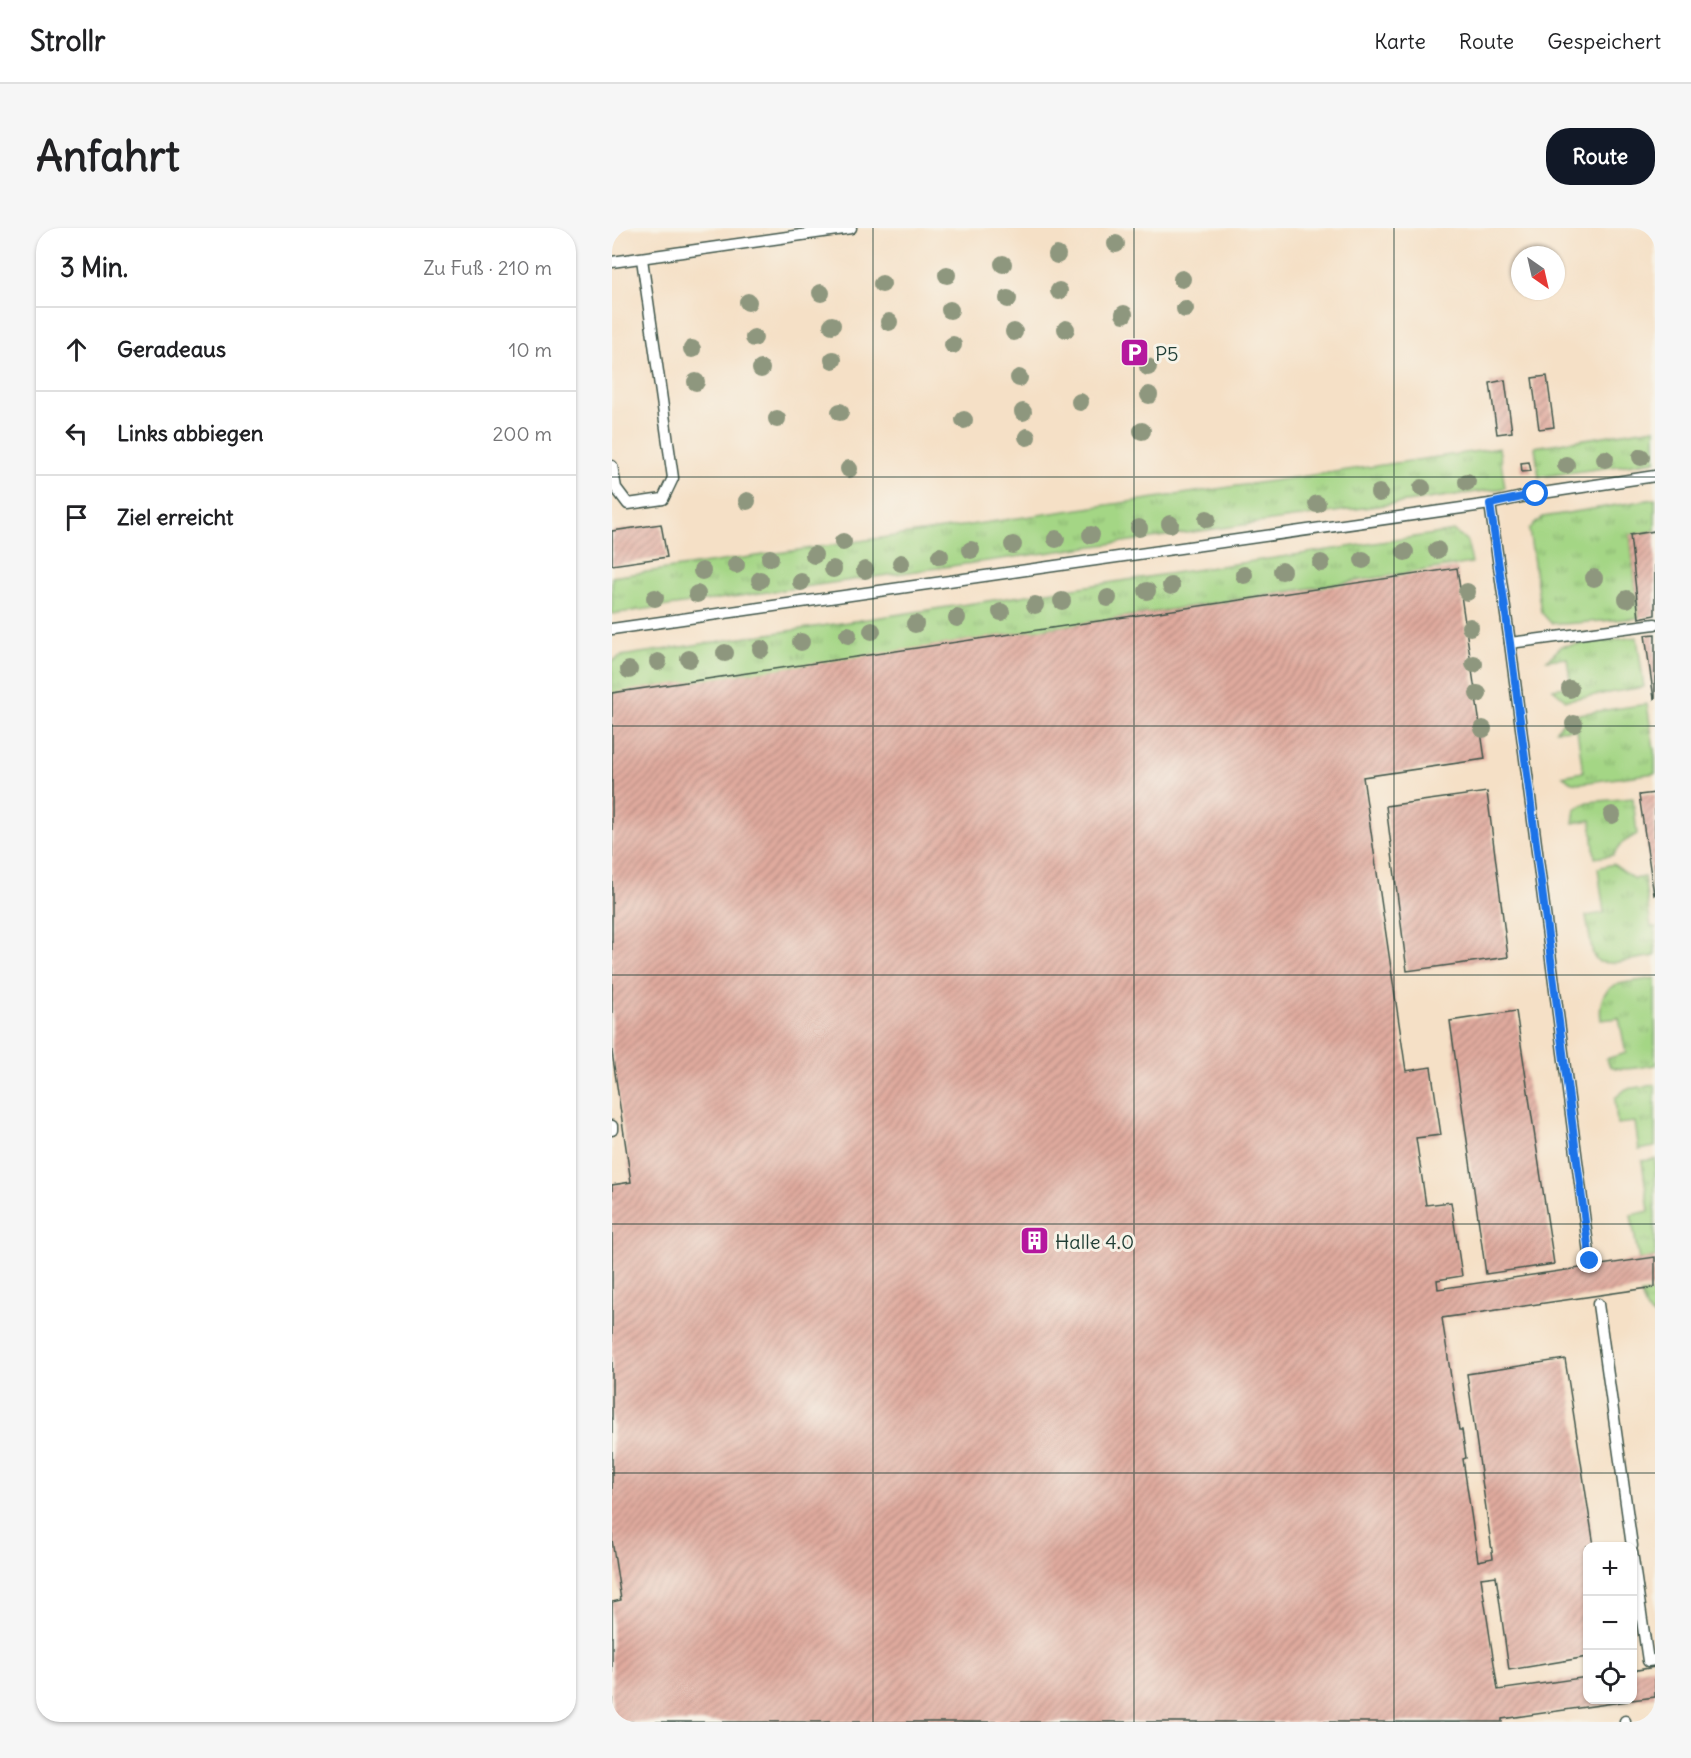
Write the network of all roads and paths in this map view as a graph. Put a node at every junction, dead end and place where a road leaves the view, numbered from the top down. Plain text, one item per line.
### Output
1 (851, 228) edge
2 (642, 259) junction
3 (612, 262) edge
4 (612, 466) edge
5 (1655, 476) edge
6 (1490, 504) junction
7 (1655, 624) edge
8 (612, 629) edge
9 (1510, 643) junction
10 (612, 1126) edge
11 (612, 1130) edge
12 (1590, 1261) dead end
13 (1598, 1304) dead end
14 (1631, 1542) edge
15 (1637, 1586) edge
16 (1655, 1660) edge

1 - 2 lane
2 - 3 lane
2 - 4 lane
5 - 6 lane
6 - 8 lane
6 - 9 lane
7 - 9 lane
9 - 12 lane
10 - 11 lane
13 - 14 lane
15 - 16 lane

